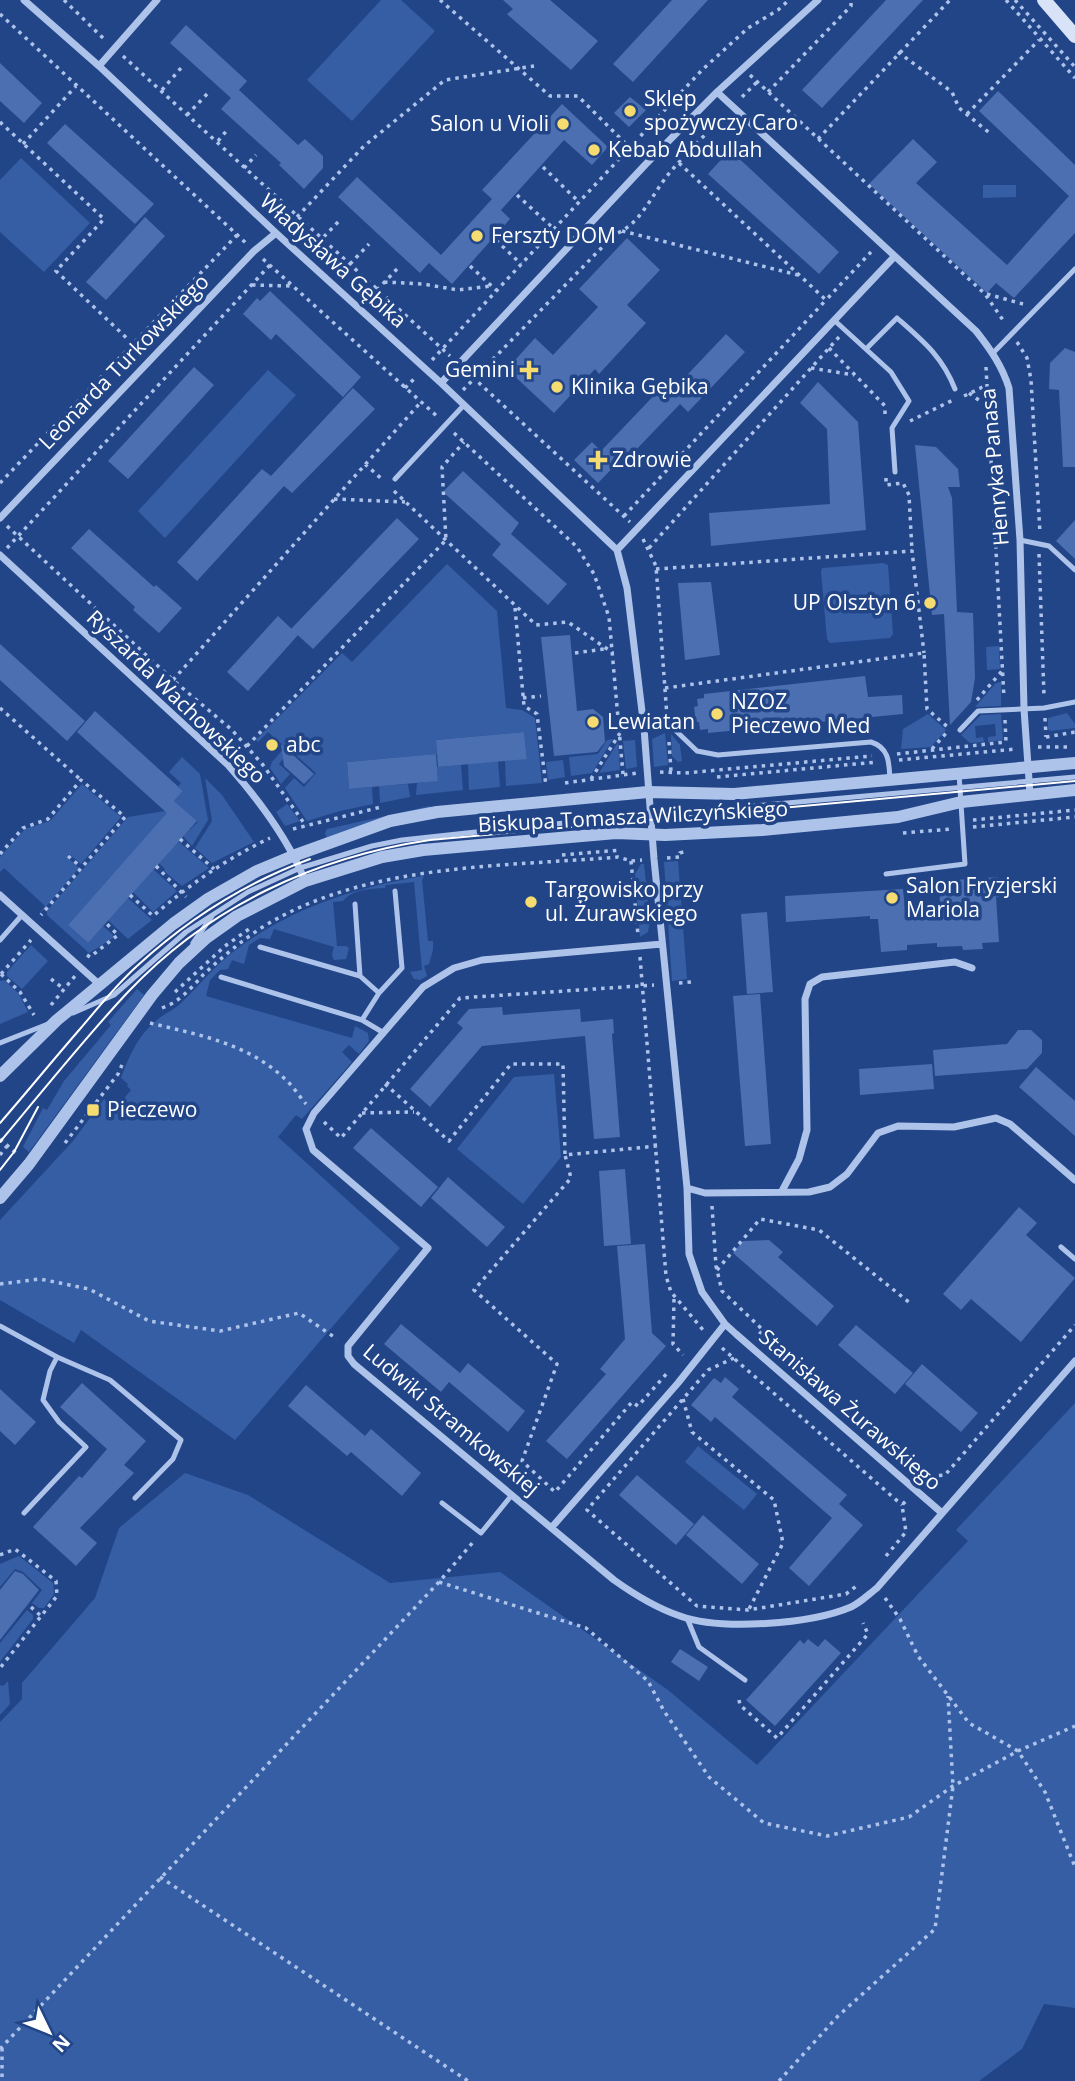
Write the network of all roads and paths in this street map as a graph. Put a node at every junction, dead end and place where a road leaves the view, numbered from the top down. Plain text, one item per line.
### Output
1 (24, 0) edge
2 (64, 0) edge
3 (157, 0) edge
4 (440, 0) edge
5 (789, 0) edge
6 (818, 0) edge
7 (851, 0) edge
8 (950, 0) edge
9 (1006, 0) edge
10 (1015, 0) edge
11 (1044, 0) edge
12 (0, 14) edge
13 (1075, 36) edge
14 (1039, 40) junction
15 (107, 42) dead end
16 (118, 52) dead end
17 (898, 52) junction
18 (99, 66) junction
19 (534, 66) dead end
20 (1075, 67) edge
21 (181, 68) dead end
22 (518, 68) junction
23 (749, 74) dead end
24 (1075, 78) edge
25 (77, 86) junction
26 (161, 91) junction
27 (209, 92) dead end
28 (717, 92) junction
29 (768, 92) junction
30 (727, 113) dead end
31 (967, 114) junction
32 (187, 115) junction
33 (0, 122) edge
34 (228, 129) dead end
35 (992, 135) dead end
36 (818, 139) junction
37 (217, 141) junction
38 (23, 144) junction
39 (629, 148) junction
40 (256, 155) dead end
41 (641, 159) dead end
42 (679, 163) junction
43 (543, 167) dead end
44 (244, 168) junction
45 (517, 195) dead end
46 (579, 202) junction
47 (297, 217) junction
48 (341, 219) dead end
49 (554, 229) junction
50 (622, 232) junction
51 (275, 233) junction
52 (237, 234) junction
53 (321, 240) junction
54 (496, 240) dead end
55 (369, 244) dead end
56 (248, 245) dead end
57 (874, 249) dead end
58 (310, 251) dead end
59 (261, 257) dead end
60 (894, 257) junction
61 (350, 264) junction
62 (520, 264) junction
63 (270, 265) junction
64 (470, 267) dead end
65 (397, 269) dead end
66 (1075, 269) edge
67 (800, 276) junction
68 (384, 282) junction
69 (251, 285) junction
70 (293, 286) junction
71 (491, 286) junction
72 (377, 290) junction
73 (496, 290) junction
74 (985, 294) junction
75 (826, 300) junction
76 (1028, 304) dead end
77 (834, 320) junction
78 (846, 330) junction
79 (1010, 330) dead end
80 (133, 344) junction
81 (867, 348) junction
82 (442, 349) junction
83 (993, 353) junction
84 (982, 358) dead end
85 (458, 364) junction
86 (425, 368) junction
87 (811, 368) junction
88 (855, 375) dead end
89 (474, 379) junction
90 (441, 383) junction
91 (987, 384) junction
92 (956, 389) dead end
93 (969, 393) junction
94 (421, 402) junction
95 (464, 405) junction
96 (988, 407) junction
97 (908, 422) dead end
98 (445, 425) junction
99 (527, 429) dead end
100 (464, 442) junction
101 (365, 464) junction
102 (895, 472) dead end
103 (395, 479) dead end
104 (0, 483) edge
105 (334, 499) junction
106 (405, 502) junction
107 (623, 516) dead end
108 (0, 519) edge
109 (17, 536) junction
110 (446, 540) junction
111 (1020, 540) junction
112 (649, 548) dead end
113 (617, 550) junction
114 (0, 555) edge
115 (656, 569) dead end
116 (1075, 570) edge
117 (515, 606) junction
118 (607, 649) junction
119 (575, 653) dead end
120 (613, 653) junction
121 (924, 653) junction
122 (173, 680) junction
123 (665, 688) dead end
124 (541, 696) dead end
125 (523, 698) junction
126 (1075, 702) edge
127 (0, 708) edge
128 (1024, 709) junction
129 (1005, 710) junction
130 (644, 728) junction
131 (1075, 732) edge
132 (620, 733) junction
133 (959, 733) joint
134 (1034, 740) dead end
135 (1018, 741) dead end
136 (1006, 742) junction
137 (247, 746) junction
138 (1075, 747) edge
139 (1035, 748) dead end
140 (1018, 749) dead end
141 (888, 758) junction
142 (1075, 763) edge
143 (654, 772) dead end
144 (623, 774) dead end
145 (1075, 776) edge
146 (713, 777) dead end
147 (591, 779) dead end
148 (81, 780) junction
149 (890, 780) junction
150 (959, 780) junction
151 (1029, 781) junction
152 (546, 786) dead end
153 (1075, 790) edge
154 (648, 792) junction
155 (961, 802) junction
156 (650, 816) junction
157 (306, 825) dead end
158 (652, 835) junction
159 (272, 837) dead end
160 (180, 839) dead end
161 (0, 854) edge
162 (68, 856) dead end
163 (293, 856) junction
164 (644, 860) dead end
165 (631, 861) junction
166 (156, 866) dead end
167 (81, 867) junction
168 (300, 868) junction
169 (214, 869) junction
170 (886, 873) dead end
171 (305, 881) junction
172 (178, 888) dead end
173 (395, 891) dead end
174 (0, 895) edge
175 (130, 895) dead end
176 (355, 904) dead end
177 (216, 911) junction
178 (42, 914) junction
179 (22, 915) junction
180 (51, 922) dead end
181 (106, 923) dead end
182 (33, 924) junction
183 (0, 940) edge
184 (31, 940) dead end
185 (662, 944) junction
186 (639, 946) junction
187 (260, 947) dead end
188 (85, 953) dead end
189 (179, 963) junction
190 (972, 968) dead end
191 (0, 975) edge
192 (76, 975) dead end
193 (360, 976) junction
194 (221, 977) dead end
195 (51, 978) dead end
196 (691, 982) dead end
197 (666, 984) junction
198 (100, 985) junction
199 (641, 986) junction
200 (64, 989) junction
201 (379, 993) junction
202 (71, 995) dead end
203 (34, 1015) dead end
204 (56, 1016) junction
205 (362, 1020) junction
206 (384, 1032) junction
207 (0, 1043) edge
208 (122, 1063) dead end
209 (0, 1076) edge
210 (385, 1084) junction
211 (416, 1112) junction
212 (314, 1113) junction
213 (362, 1113) junction
214 (0, 1139) edge
215 (7, 1146) junction
216 (657, 1146) junction
217 (56, 1152) dead end
218 (0, 1155) edge
219 (565, 1156) junction
220 (24, 1160) dead end
221 (1075, 1180) edge
222 (687, 1188) junction
223 (782, 1191) junction
224 (711, 1193) junction
225 (0, 1198) edge
226 (1061, 1247) dead end
227 (1075, 1259) edge
228 (717, 1270) junction
229 (0, 1284) edge
230 (674, 1296) junction
231 (910, 1303) dead end
232 (725, 1324) junction
233 (0, 1326) edge
234 (704, 1332) junction
235 (697, 1339) dead end
236 (713, 1339) junction
237 (348, 1346) junction
238 (750, 1346) junction
239 (690, 1347) dead end
240 (57, 1357) junction
241 (735, 1359) junction
242 (1075, 1361) edge
243 (674, 1365) dead end
244 (678, 1383) junction
245 (683, 1401) junction
246 (511, 1496) junction
247 (135, 1498) dead end
248 (442, 1503) dead end
249 (902, 1505) dead end
250 (24, 1513) dead end
251 (942, 1513) junction
252 (552, 1527) junction
253 (481, 1533) junction
254 (0, 1555) edge
255 (439, 1582) junction
256 (877, 1588) junction
257 (31, 1607) dead end
258 (748, 1610) junction
259 (41, 1616) junction
260 (687, 1618) junction
261 (863, 1623) dead end
262 (750, 1624) junction
263 (0, 1668) edge
264 (745, 1680) dead end
265 (948, 1696) junction
266 (739, 1700) dead end
267 (1075, 1726) edge
268 (1018, 1751) junction
269 (953, 1786) junction
270 (1075, 1867) edge
271 (160, 1877) junction
272 (1, 2049) edge
273 (2, 2081) edge
274 (468, 2081) edge
275 (779, 2081) edge

1 - 18 street, Władysława Gębika
2 - 15 path
3 - 18 street
4 - 22 path
5 - 39 path
6 - 28 street
7 - 29 path
8 - 17 path
9 - 14 path
10 - 20 path
11 - 13 main road
12 - 25 path
14 - 24 path
14 - 31 path
16 - 26 path
17 - 31 path
17 - 36 path
18 - 51 street, Władysława Gębika
19 - 22 path
21 - 26 path
22 - 39 path
22 - 47 path
23 - 29 path
25 - 38 path
25 - 52 path
26 - 32 path
27 - 32 path
28 - 60 street, Henryka Panasa
28 - 85 street
29 - 36 path
30 - 42 path
31 - 35 path
32 - 37 path
33 - 38 path
34 - 37 path
36 - 74 path
37 - 44 path
38 - 80 path
39 - 41 path
39 - 46 path
40 - 44 path
42 - 50 path
42 - 67 path
43 - 46 path
44 - 47 path
45 - 49 path
46 - 49 path
47 - 53 path
48 - 53 path
49 - 62 path
50 - 67 path
50 - 89 path
51 - 86 street, Władysława Gębika
51 - 108 street, Leonarda Turkowskiego
52 - 56 path
52 - 80 path
53 - 58 path
53 - 61 path
54 - 62 path
55 - 61 path
57 - 75 path
59 - 63 path
60 - 77 street
60 - 83 street, Henryka Panasa
61 - 72 path
62 - 73 path
63 - 69 path
63 - 70 path
64 - 71 path
65 - 68 path
66 - 83 lane
67 - 75 path
68 - 71 path
68 - 72 path
69 - 70 path
69 - 109 path
70 - 94 path
71 - 73 path
72 - 82 path
73 - 82 path
74 - 76 path
74 - 79 path
75 - 107 path
77 - 78 lane
77 - 113 street
78 - 81 lane
78 - 87 path
80 - 104 path
81 - 92 lane
81 - 102 lane
82 - 85 path
82 - 86 path
83 - 111 street, Henryka Panasa
84 - 91 path
85 - 89 path
85 - 90 street
86 - 90 street, Władysława Gębika
87 - 88 path
87 - 112 path
89 - 99 path
90 - 95 street, Władysława Gębika
91 - 93 path
91 - 96 path
93 - 96 path
93 - 97 path
94 - 98 path
94 - 101 path
95 - 98 lane
95 - 113 street, Władysława Gębika
96 - 129 path
98 - 100 path
98 - 103 lane
100 - 110 path
100 - 120 path
101 - 105 path
101 - 106 path
105 - 106 path
105 - 122 path
106 - 110 path
108 - 109 path
109 - 114 path
109 - 122 path
110 - 117 path
110 - 137 path
111 - 116 lane
111 - 128 street, Henryka Panasa
113 - 130 street
114 - 163 street, Ryszarda Wachowskiego
115 - 121 path
117 - 118 path
117 - 125 path
118 - 119 path
118 - 120 path
120 - 132 path
121 - 123 path
121 - 133 path
122 - 137 path
124 - 125 path
125 - 152 path
126 - 128 lane
127 - 148 path
128 - 129 lane
128 - 151 street, Henryka Panasa
129 - 133 lane
129 - 136 path
130 - 141 lane
130 - 154 street
131 - 134 path
132 - 144 path
132 - 147 path
135 - 136 path
136 - 141 path
137 - 157 path
138 - 139 path
140 - 141 path
141 - 143 path
141 - 146 path
141 - 149 lane
142 - 151 street, Biskupa Tomasza Wilczyńskiego
145 - 151 lane
148 - 161 path
148 - 167 path
149 - 150 street, Biskupa Tomasza Wilczyńskiego
149 - 154 street, Biskupa Tomasza Wilczyńskiego
150 - 151 street, Biskupa Tomasza Wilczyńskiego
150 - 155 lane
150 - 156 lane
151 - 153 street, Biskupa Tomasza Wilczyńskiego
151 - 155 street, Biskupa Tomasza Wilczyńskiego
154 - 156 street, Stanisława Żurawskiego
154 - 163 street, Biskupa Tomasza Wilczyńskiego
155 - 158 street, Biskupa Tomasza Wilczyńskiego
155 - 170 lane
156 - 158 street, Stanisława Żurawskiego
156 - 168 lane
158 - 171 street, Biskupa Tomasza Wilczyńskiego
158 - 185 street, Stanisława Żurawskiego
159 - 169 path
160 - 169 path
162 - 167 path
163 - 168 street, Ryszarda Wachowskiego
163 - 198 street, Biskupa Tomasza Wilczyńskiego
164 - 165 path
165 - 186 path
165 - 212 path
166 - 172 path
167 - 178 path
168 - 171 street, Ryszarda Wachowskiego
168 - 177 lane
169 - 175 path
171 - 189 street, Biskupa Tomasza Wilczyńskiego
173 - 201 lane
174 - 179 street
176 - 193 lane
177 - 189 lane
177 - 204 lane
178 - 180 path
178 - 182 path
179 - 182 street
179 - 183 lane
181 - 188 path
182 - 198 street
184 - 191 path
185 - 186 street
185 - 197 street, Stanisława Żurawskiego
186 - 199 path
186 - 206 street
187 - 193 lane
189 - 225 street, Biskupa Tomasza Wilczyńskiego
190 - 223 street
191 - 203 path
192 - 200 path
193 - 201 lane
194 - 205 lane
195 - 200 path
196 - 197 path
197 - 199 path
197 - 222 street, Stanisława Żurawskiego
198 - 204 street, Biskupa Tomasza Wilczyńskiego
199 - 210 path
199 - 216 path
200 - 202 path
200 - 204 path
201 - 205 lane
204 - 207 lane
204 - 209 street, Biskupa Tomasza Wilczyńskiego
205 - 206 lane
206 - 212 street
208 - 217 path
210 - 211 path
210 - 213 path
211 - 213 path
211 - 219 path
212 - 213 path
212 - 237 street, Ludwiki Stramkowskiej
214 - 215 path
215 - 218 path
215 - 220 path
216 - 219 path
216 - 230 path
219 - 243 path
221 - 223 street
222 - 224 street
222 - 232 street, Stanisława Żurawskiego
223 - 224 street
224 - 228 path
226 - 227 lane
228 - 231 path
228 - 238 path
229 - 237 path
230 - 234 path
230 - 239 path
232 - 236 street
232 - 238 street, Stanisława Żurawskiego
233 - 240 lane
234 - 235 path
234 - 236 path
236 - 241 path
236 - 244 street
237 - 246 street, Ludwiki Stramkowskiej
238 - 241 path
238 - 251 street, Stanisława Żurawskiego
240 - 247 lane
240 - 250 lane
241 - 245 path
241 - 249 path
242 - 251 street, Stanisława Żurawskiego
244 - 245 path
244 - 252 street
245 - 258 path
245 - 258 path
246 - 252 street, Ludwiki Stramkowskiej
246 - 253 lane
248 - 253 lane
251 - 256 street, Ludwiki Stramkowskiej
252 - 260 street, Ludwiki Stramkowskiej
253 - 255 path
254 - 259 path
255 - 269 path
255 - 271 path
256 - 262 street, Ludwiki Stramkowskiej
256 - 265 path
257 - 259 path
258 - 262 path
259 - 263 path
260 - 262 street, Ludwiki Stramkowskiej
260 - 264 lane
261 - 266 path
265 - 268 path
265 - 269 path
267 - 268 path
268 - 269 path
268 - 270 path
269 - 275 path
271 - 272 path
271 - 274 path
272 - 273 path

